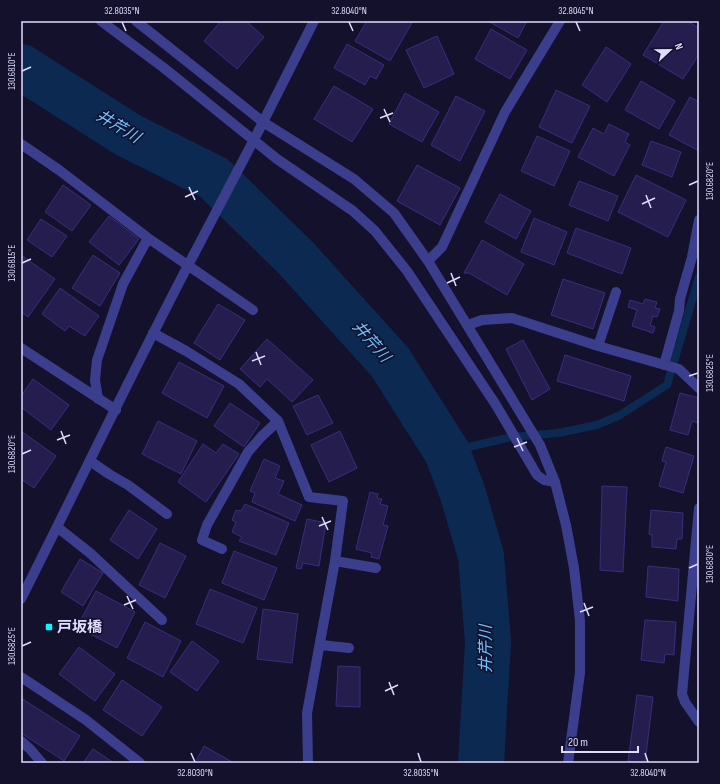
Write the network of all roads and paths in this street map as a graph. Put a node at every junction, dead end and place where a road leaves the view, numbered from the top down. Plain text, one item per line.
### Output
1 (101, 21) edge
2 (136, 21) edge
3 (314, 21) edge
4 (560, 21) edge
5 (261, 126) junction
6 (21, 144) edge
7 (699, 220) edge
8 (148, 238) junction
9 (428, 260) junction
10 (189, 265) junction
11 (616, 292) dead end
12 (253, 310) dead end
13 (468, 325) junction
14 (153, 333) junction
15 (598, 346) junction
16 (21, 348) edge
17 (666, 365) junction
18 (699, 388) edge
19 (98, 399) junction
20 (116, 410) junction
21 (278, 421) junction
22 (90, 461) junction
23 (555, 482) junction
24 (699, 508) edge
25 (167, 514) dead end
26 (57, 527) junction
27 (222, 549) dead end
28 (335, 561) junction
29 (376, 568) dead end
30 (21, 598) edge
31 (162, 620) dead end
32 (320, 645) junction
33 (349, 648) dead end
34 (21, 677) edge
35 (699, 722) edge
36 (21, 741) edge
37 (42, 763) edge
38 (140, 763) edge
39 (308, 763) edge
40 (568, 763) edge

1 - 23 street
2 - 5 street
3 - 5 street
4 - 9 street
5 - 9 street
5 - 10 street, bridge
6 - 8 street
7 - 17 street
8 - 10 street
8 - 19 street
9 - 13 street
10 - 12 street
10 - 14 street
11 - 15 street
13 - 15 street
13 - 23 street
14 - 20 street
14 - 21 street
15 - 17 street
16 - 19 street
17 - 18 street
19 - 20 street
20 - 22 street
21 - 27 street
21 - 28 street
22 - 25 street
22 - 26 street
23 - 40 street
24 - 35 street
26 - 30 street
26 - 31 street
28 - 29 street
28 - 32 street
32 - 33 street
32 - 39 street
34 - 38 street
36 - 37 street

